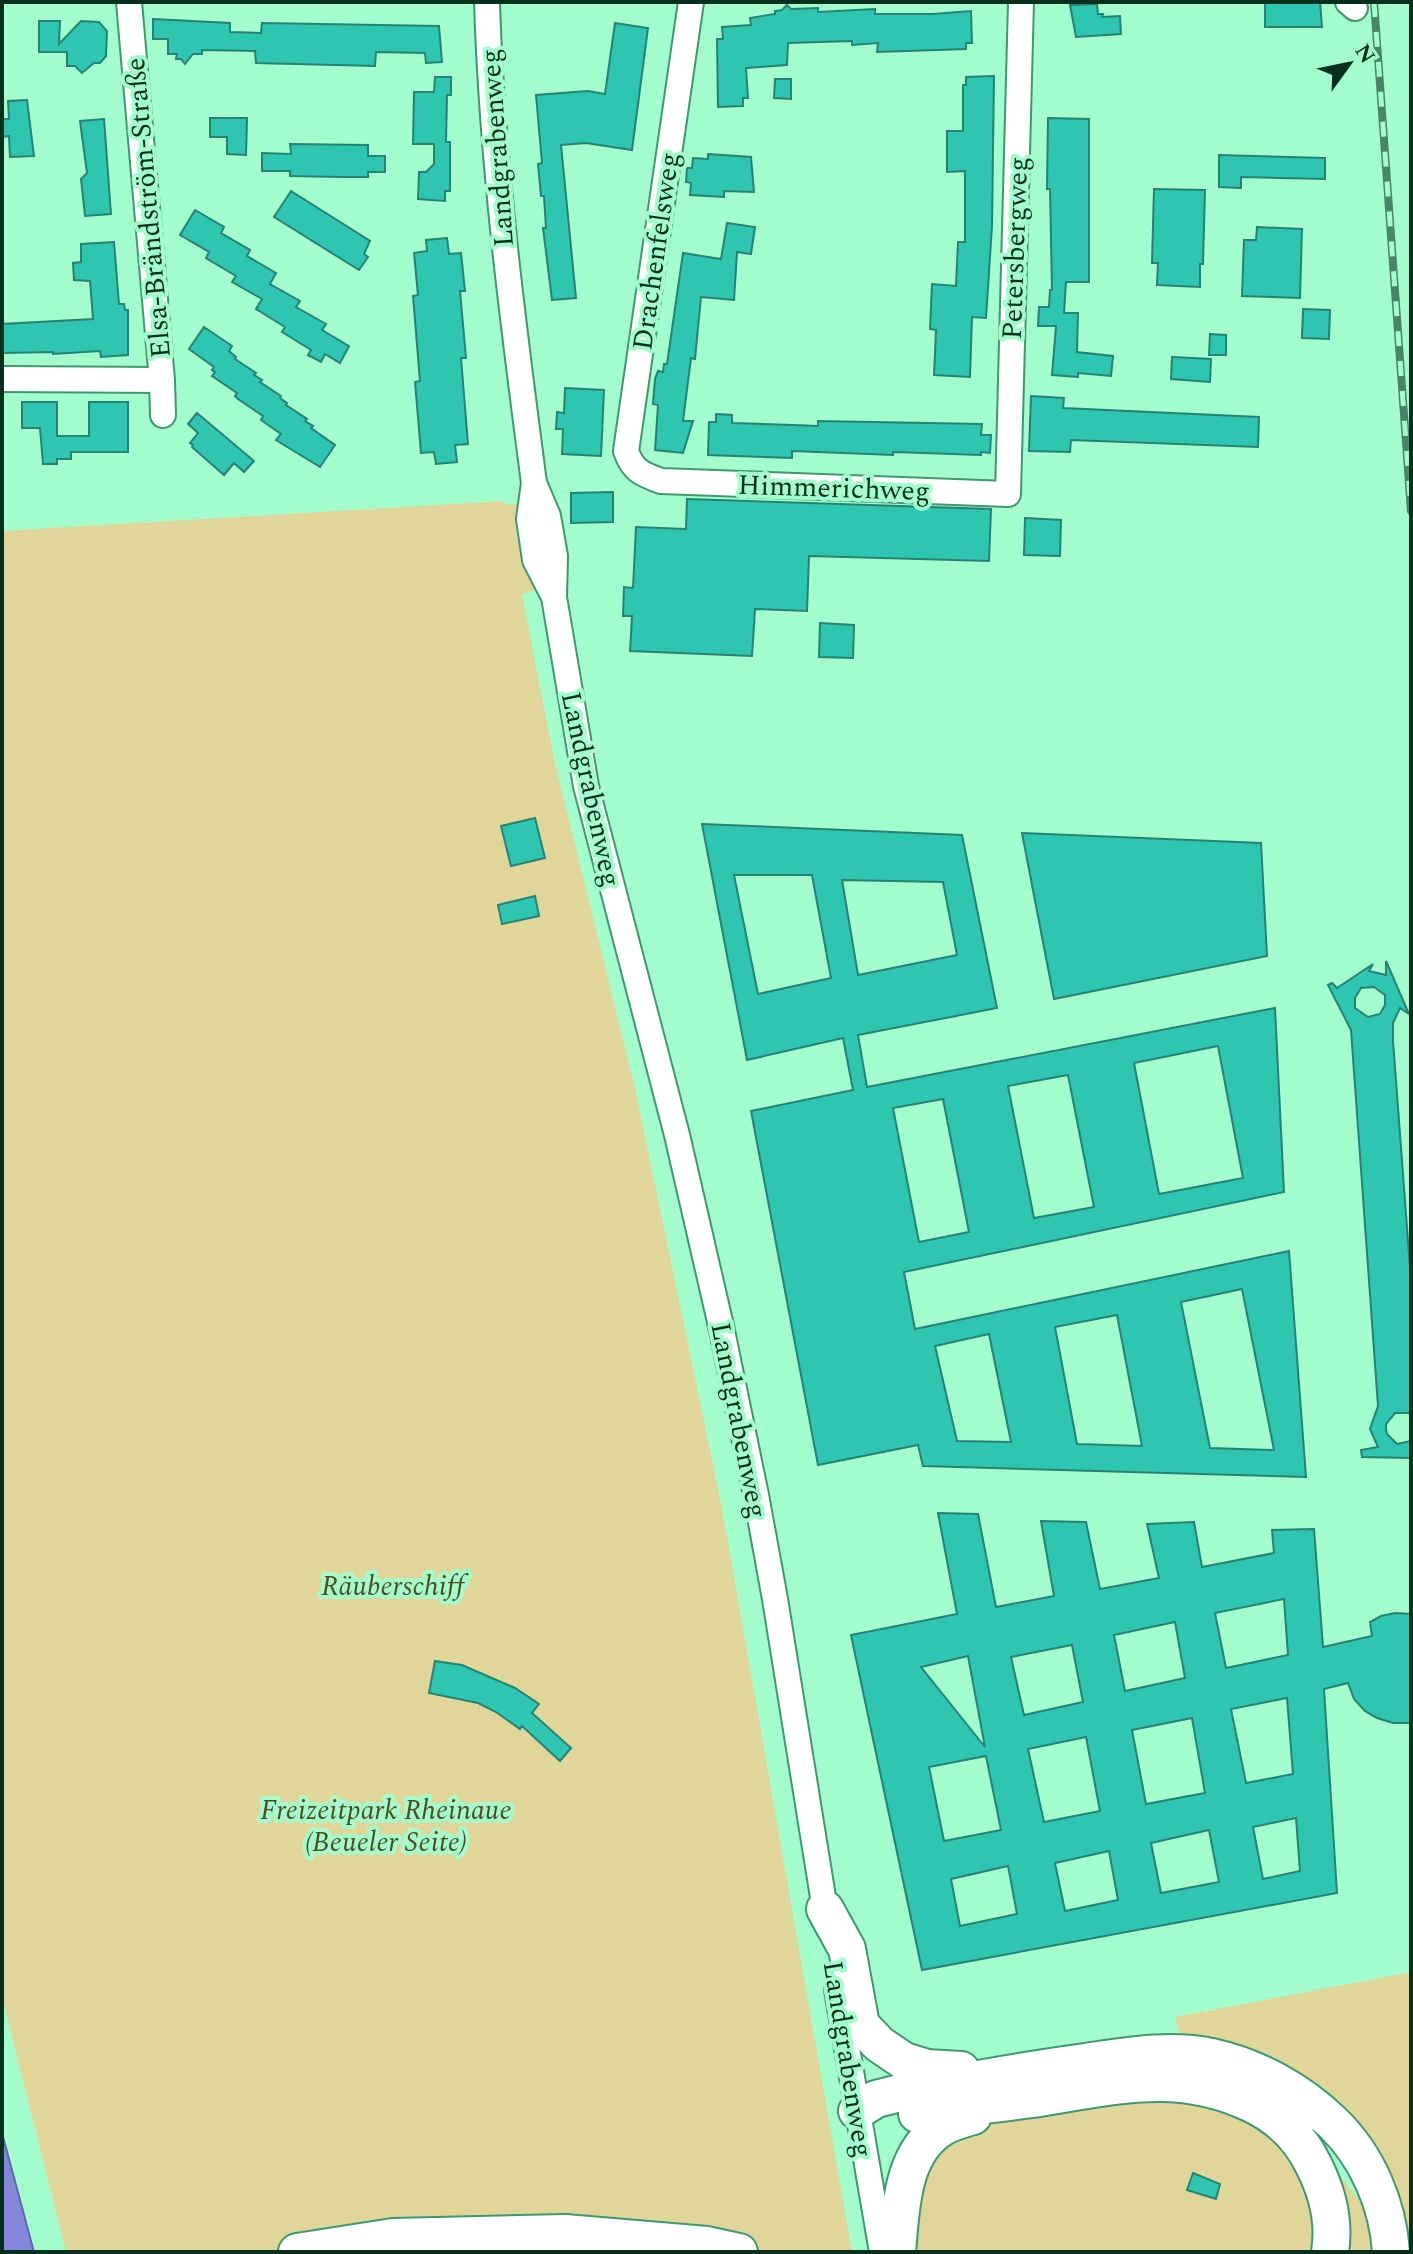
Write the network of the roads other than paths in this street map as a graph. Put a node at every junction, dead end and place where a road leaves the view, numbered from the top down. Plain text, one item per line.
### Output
1 (129, 2) edge
2 (487, 2) edge
3 (691, 2) edge
4 (1021, 2) edge
5 (2, 379) edge
6 (162, 380) junction
7 (163, 415) dead end
8 (661, 481) joint
9 (1008, 494) joint
10 (825, 1909) junction
11 (1054, 2066) junction
12 (1033, 2099) junction
13 (857, 2111) junction
14 (297, 2252) edge
15 (739, 2252) edge
16 (882, 2252) edge
17 (897, 2252) edge
18 (1330, 2252) edge
19 (1391, 2252) edge

1 - 6 street, Elsa-Brändström-Straße
2 - 10 street, Landgrabenweg
3 - 8 street, Drachenfelsweg
4 - 9 street, Petersbergweg
5 - 6 street
6 - 7 street, Elsa-Brändström-Straße
8 - 9 street, Himmerichweg
10 - 11 highway
10 - 13 street, Landgrabenweg
11 - 13 highway
11 - 19 highway
12 - 13 highway
12 - 17 highway
12 - 18 highway
13 - 16 street, Landgrabenweg
14 - 15 highway

